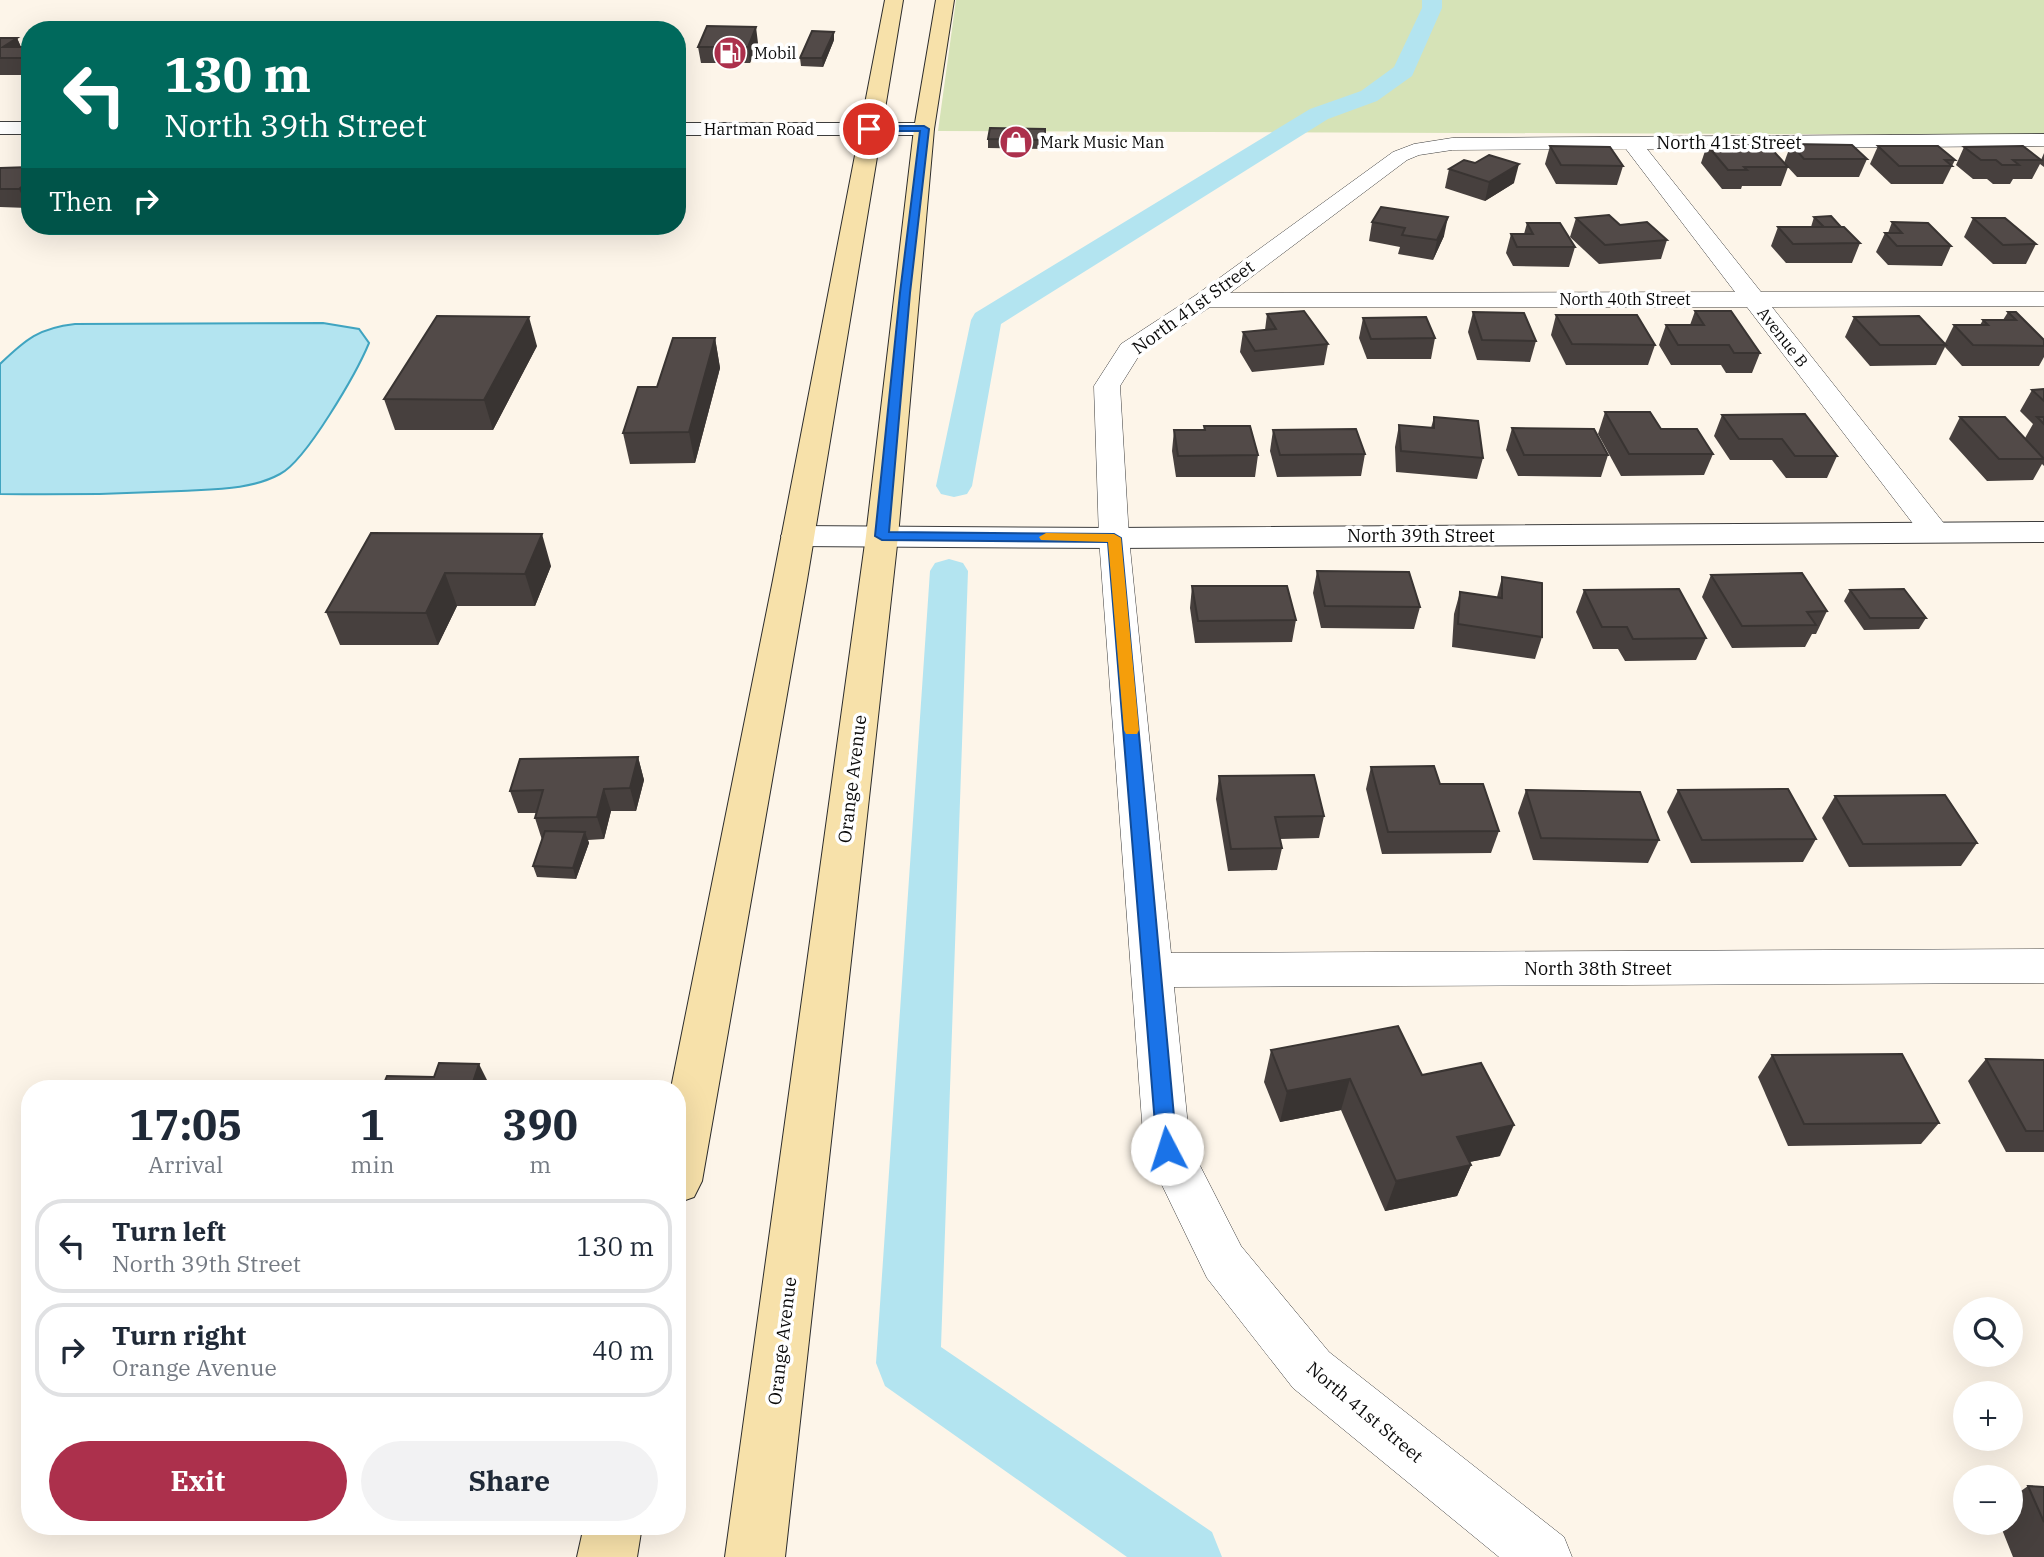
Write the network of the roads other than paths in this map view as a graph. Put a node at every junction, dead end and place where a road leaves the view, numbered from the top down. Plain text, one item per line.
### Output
1 (894, 0) edge
2 (945, 0) edge
3 (0, 128) edge
4 (21, 128) edge
5 (686, 129) edge
6 (869, 129) junction
7 (924, 129) junction
8 (2044, 140) edge
9 (1631, 142) junction
10 (1753, 298) junction
11 (2044, 299) edge
12 (1205, 300) junction
13 (1935, 532) junction
14 (2044, 532) edge
15 (797, 536) junction
16 (882, 536) junction
17 (1114, 538) junction
18 (2044, 965) edge
19 (1153, 970) junction
20 (686, 1133) edge
21 (611, 1535) edge
22 (607, 1557) edge
23 (755, 1557) edge
24 (1544, 1557) edge

1 - 6 main road
2 - 7 main road, Orange Avenue
3 - 4 street
5 - 6 street, Hartman Road
6 - 7 street, Hartman Road
6 - 15 main road
7 - 16 main road, Orange Avenue
8 - 9 street, North 41st Street
9 - 10 street, Avenue B
9 - 12 street, North 41st Street
10 - 11 street, North 40th Street
10 - 12 street, North 40th Street
10 - 13 street, Avenue B
12 - 17 street, North 41st Street
13 - 14 street, North 39th Street
13 - 17 street, North 39th Street
15 - 16 street, North 39th Street
15 - 20 main road
16 - 17 street, North 39th Street
16 - 23 main road, Orange Avenue
17 - 19 street, North 41st Street
18 - 19 street, North 38th Street
19 - 24 street, North 41st Street
21 - 22 main road

